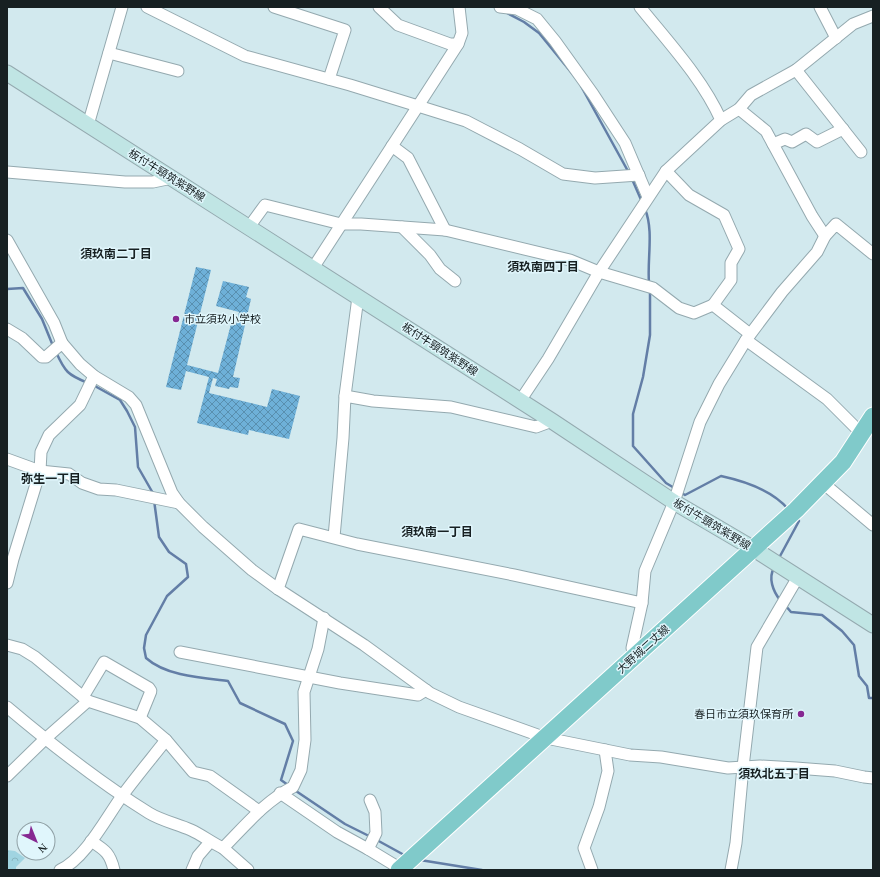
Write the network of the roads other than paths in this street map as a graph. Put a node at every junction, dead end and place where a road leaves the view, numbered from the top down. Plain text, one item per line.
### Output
1 (122, 7) edge
2 (147, 7) edge
3 (274, 7) edge
4 (379, 7) edge
5 (459, 7) edge
6 (500, 7) edge
7 (640, 7) edge
8 (820, 7) edge
9 (873, 16) edge
10 (836, 38) junction
11 (458, 44) junction
12 (109, 53) junction
13 (796, 70) junction
14 (178, 71) dead end
15 (7, 73) edge
16 (329, 79) junction
17 (418, 106) junction
18 (739, 109) junction
19 (721, 120) junction
20 (88, 125) junction
21 (843, 129) junction
22 (773, 144) junction
23 (392, 146) junction
24 (861, 152) dead end
25 (666, 171) junction
26 (7, 172) edge
27 (639, 175) junction
28 (172, 178) junction
29 (648, 197) junction
30 (341, 224) junction
31 (249, 227) junction
32 (402, 227) junction
33 (445, 230) junction
34 (825, 236) junction
35 (7, 240) edge
36 (873, 254) edge
37 (313, 268) junction
38 (599, 272) junction
39 (454, 281) dead end
40 (358, 297) junction
41 (713, 305) junction
42 (7, 329) edge
43 (748, 337) junction
44 (60, 345) junction
45 (94, 376) junction
46 (345, 396) junction
47 (520, 401) junction
48 (873, 416) edge
49 (552, 421) junction
50 (862, 434) junction
51 (7, 459) edge
52 (40, 471) junction
53 (823, 483) junction
54 (674, 502) junction
55 (179, 503) junction
56 (873, 525) edge
57 (334, 537) junction
58 (754, 549) junction
59 (10, 558) edge
60 (798, 577) junction
61 (7, 583) edge
62 (278, 589) junction
63 (642, 604) junction
64 (324, 618) junction
65 (873, 625) edge
66 (7, 645) edge
67 (180, 652) dead end
68 (635, 657) junction
69 (309, 676) junction
70 (426, 690) junction
71 (85, 699) junction
72 (7, 708) edge
73 (140, 718) junction
74 (546, 738) junction
75 (45, 739) junction
76 (166, 740) junction
77 (605, 750) junction
78 (743, 767) junction
79 (7, 776) edge
80 (873, 778) edge
81 (280, 793) junction
82 (122, 796) junction
83 (370, 800) dead end
84 (259, 811) junction
85 (92, 840) junction
86 (210, 842) junction
87 (223, 848) junction
88 (368, 849) junction
89 (400, 869) edge
90 (60, 870) edge
91 (114, 870) edge
92 (192, 870) edge
93 (248, 870) edge
94 (592, 870) edge
95 (731, 870) edge

1 - 12 street
2 - 16 street
3 - 16 street
4 - 11 street
5 - 11 street
6 - 27 street
7 - 19 street
8 - 10 street
9 - 10 street
10 - 13 street
11 - 17 street
12 - 14 street
12 - 20 street
13 - 18 street
13 - 21 street
15 - 20 main road, 板付牛頸筑紫野線
16 - 17 street
17 - 23 street
17 - 27 street
18 - 19 street
18 - 22 street
19 - 25 street
20 - 28 main road, 板付牛頸筑紫野線
21 - 22 street
21 - 24 street
22 - 34 street
23 - 30 street
23 - 33 street
25 - 29 street
25 - 41 street
26 - 28 street
27 - 29 street
28 - 31 main road, 板付牛頸筑紫野線
29 - 38 street
30 - 31 street
30 - 32 street
30 - 37 street
31 - 37 main road, 板付牛頸筑紫野線
32 - 33 street
32 - 39 street
33 - 38 street
34 - 36 street
34 - 43 street
35 - 44 street
37 - 40 main road, 板付牛頸筑紫野線
38 - 41 street
38 - 47 street
40 - 46 street
40 - 47 main road, 板付牛頸筑紫野線
41 - 43 street
42 - 44 street
43 - 50 street
43 - 54 street
44 - 45 street
45 - 52 street
45 - 55 street
46 - 49 street
46 - 57 street
47 - 49 main road, 板付牛頸筑紫野線
48 - 50 main road, 大野城二丈線
49 - 54 main road, 板付牛頸筑紫野線
50 - 53 main road, 大野城二丈線
51 - 52 street
52 - 55 street
52 - 59 street
53 - 56 street
53 - 58 main road, 大野城二丈線
54 - 58 main road, 板付牛頸筑紫野線
54 - 63 street
55 - 62 street
57 - 62 street
57 - 63 street
58 - 60 main road, 板付牛頸筑紫野線
58 - 68 main road, 大野城二丈線
59 - 61 street
60 - 65 main road, 板付牛頸筑紫野線
60 - 78 street
62 - 64 street
63 - 68 street
64 - 69 street
64 - 70 street
66 - 71 street
67 - 69 street
68 - 74 main road, 大野城二丈線
69 - 70 street
69 - 81 street
70 - 74 street
71 - 73 street
71 - 73 street
71 - 75 street
72 - 75 street
73 - 76 street
74 - 77 street
74 - 89 main road, 大野城二丈線
75 - 79 street
75 - 82 street
76 - 82 street
76 - 84 street
77 - 78 street
77 - 94 street
78 - 80 street
78 - 95 street
81 - 84 street
81 - 88 street
82 - 85 street
82 - 86 street
83 - 88 street
84 - 87 street
85 - 90 street
85 - 91 street
86 - 87 street
86 - 92 street
87 - 93 street
88 - 89 street

